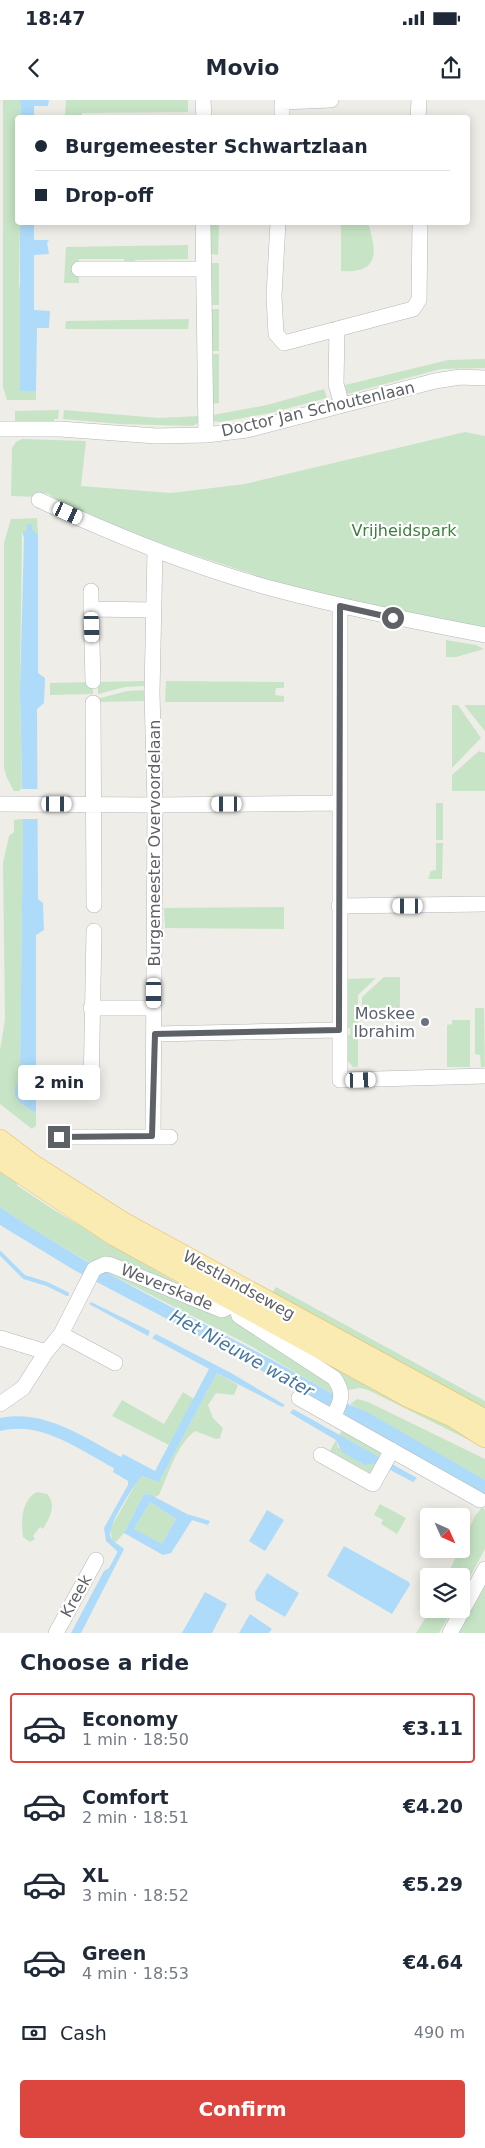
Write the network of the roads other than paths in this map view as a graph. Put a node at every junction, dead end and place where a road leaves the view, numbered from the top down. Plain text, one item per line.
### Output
1 (204, 100) edge
2 (330, 100) edge
3 (419, 100) edge
4 (204, 115) edge
5 (282, 115) edge
6 (418, 115) edge
7 (203, 225) edge
8 (278, 225) edge
9 (420, 225) edge
10 (79, 269) dead end
11 (204, 269) junction
12 (337, 329) junction
13 (485, 378) edge
14 (342, 405) junction
15 (0, 429) edge
16 (206, 435) junction
17 (40, 500) dead end
18 (155, 550) junction
19 (91, 591) dead end
20 (340, 606) junction
21 (91, 609) junction
22 (153, 610) junction
23 (485, 635) edge
24 (93, 680) dead end
25 (93, 703) dead end
26 (338, 803) junction
27 (6, 804) edge
28 (93, 804) junction
29 (155, 805) junction
30 (485, 904) edge
31 (94, 905) dead end
32 (339, 906) junction
33 (94, 932) dead end
34 (91, 1008) junction
35 (154, 1008) junction
36 (339, 1030) junction
37 (155, 1034) junction
38 (485, 1076) edge
39 (91, 1091) dead end
40 (152, 1136) junction
41 (59, 1137) dead end
42 (170, 1137) dead end
43 (0, 1139) edge
44 (0, 1160) edge
45 (239, 1295) junction
46 (61, 1334) junction
47 (0, 1338) edge
48 (46, 1352) junction
49 (115, 1363) dead end
50 (299, 1398) dead end
51 (0, 1404) edge
52 (337, 1408) junction
53 (485, 1419) edge
54 (485, 1438) edge
55 (321, 1456) dead end
56 (387, 1459) junction
57 (480, 1500) dead end
58 (485, 1555) edge
59 (96, 1560) dead end
60 (485, 1569) edge
61 (470, 1582) edge
62 (451, 1618) edge
63 (56, 1633) edge
64 (442, 1633) edge
65 (450, 1633) edge

1 - 4 street
2 - 5 street
3 - 6 street
7 - 11 street
8 - 12 street
9 - 12 street
10 - 11 street
11 - 16 street
12 - 14 street
13 - 14 street, Doctor Jan Schoutenlaan
14 - 16 street, Doctor Jan Schoutenlaan
15 - 16 street, Doctor Jan Schoutenlaan
17 - 18 street
18 - 20 street
18 - 22 street, Burgemeester Overvoordelaan
19 - 21 street
20 - 23 street
20 - 26 street
21 - 22 street
21 - 24 street
22 - 29 street, Burgemeester Overvoordelaan
25 - 28 street
26 - 29 street
26 - 32 street
27 - 28 street
28 - 29 street
28 - 31 street
29 - 35 street, Burgemeester Overvoordelaan
30 - 32 street
32 - 36 street
33 - 34 street
34 - 35 street
34 - 39 street
35 - 37 street, Burgemeester Overvoordelaan
36 - 37 street
36 - 38 street
37 - 40 street, Burgemeester Overvoordelaan
40 - 41 street
40 - 42 street
43 - 45 main road, Westlandseweg
44 - 45 main road, Westlandseweg
45 - 46 street, Weverskade
45 - 52 street
45 - 53 main road, Westlandseweg
45 - 54 main road, Westlandseweg
46 - 48 street, Weverskade
46 - 49 street
47 - 48 street
48 - 51 street, Weverskade
50 - 52 street
52 - 56 street
55 - 56 street
56 - 57 street
58 - 61 street
59 - 63 street, Kreek
60 - 65 street
62 - 64 street

